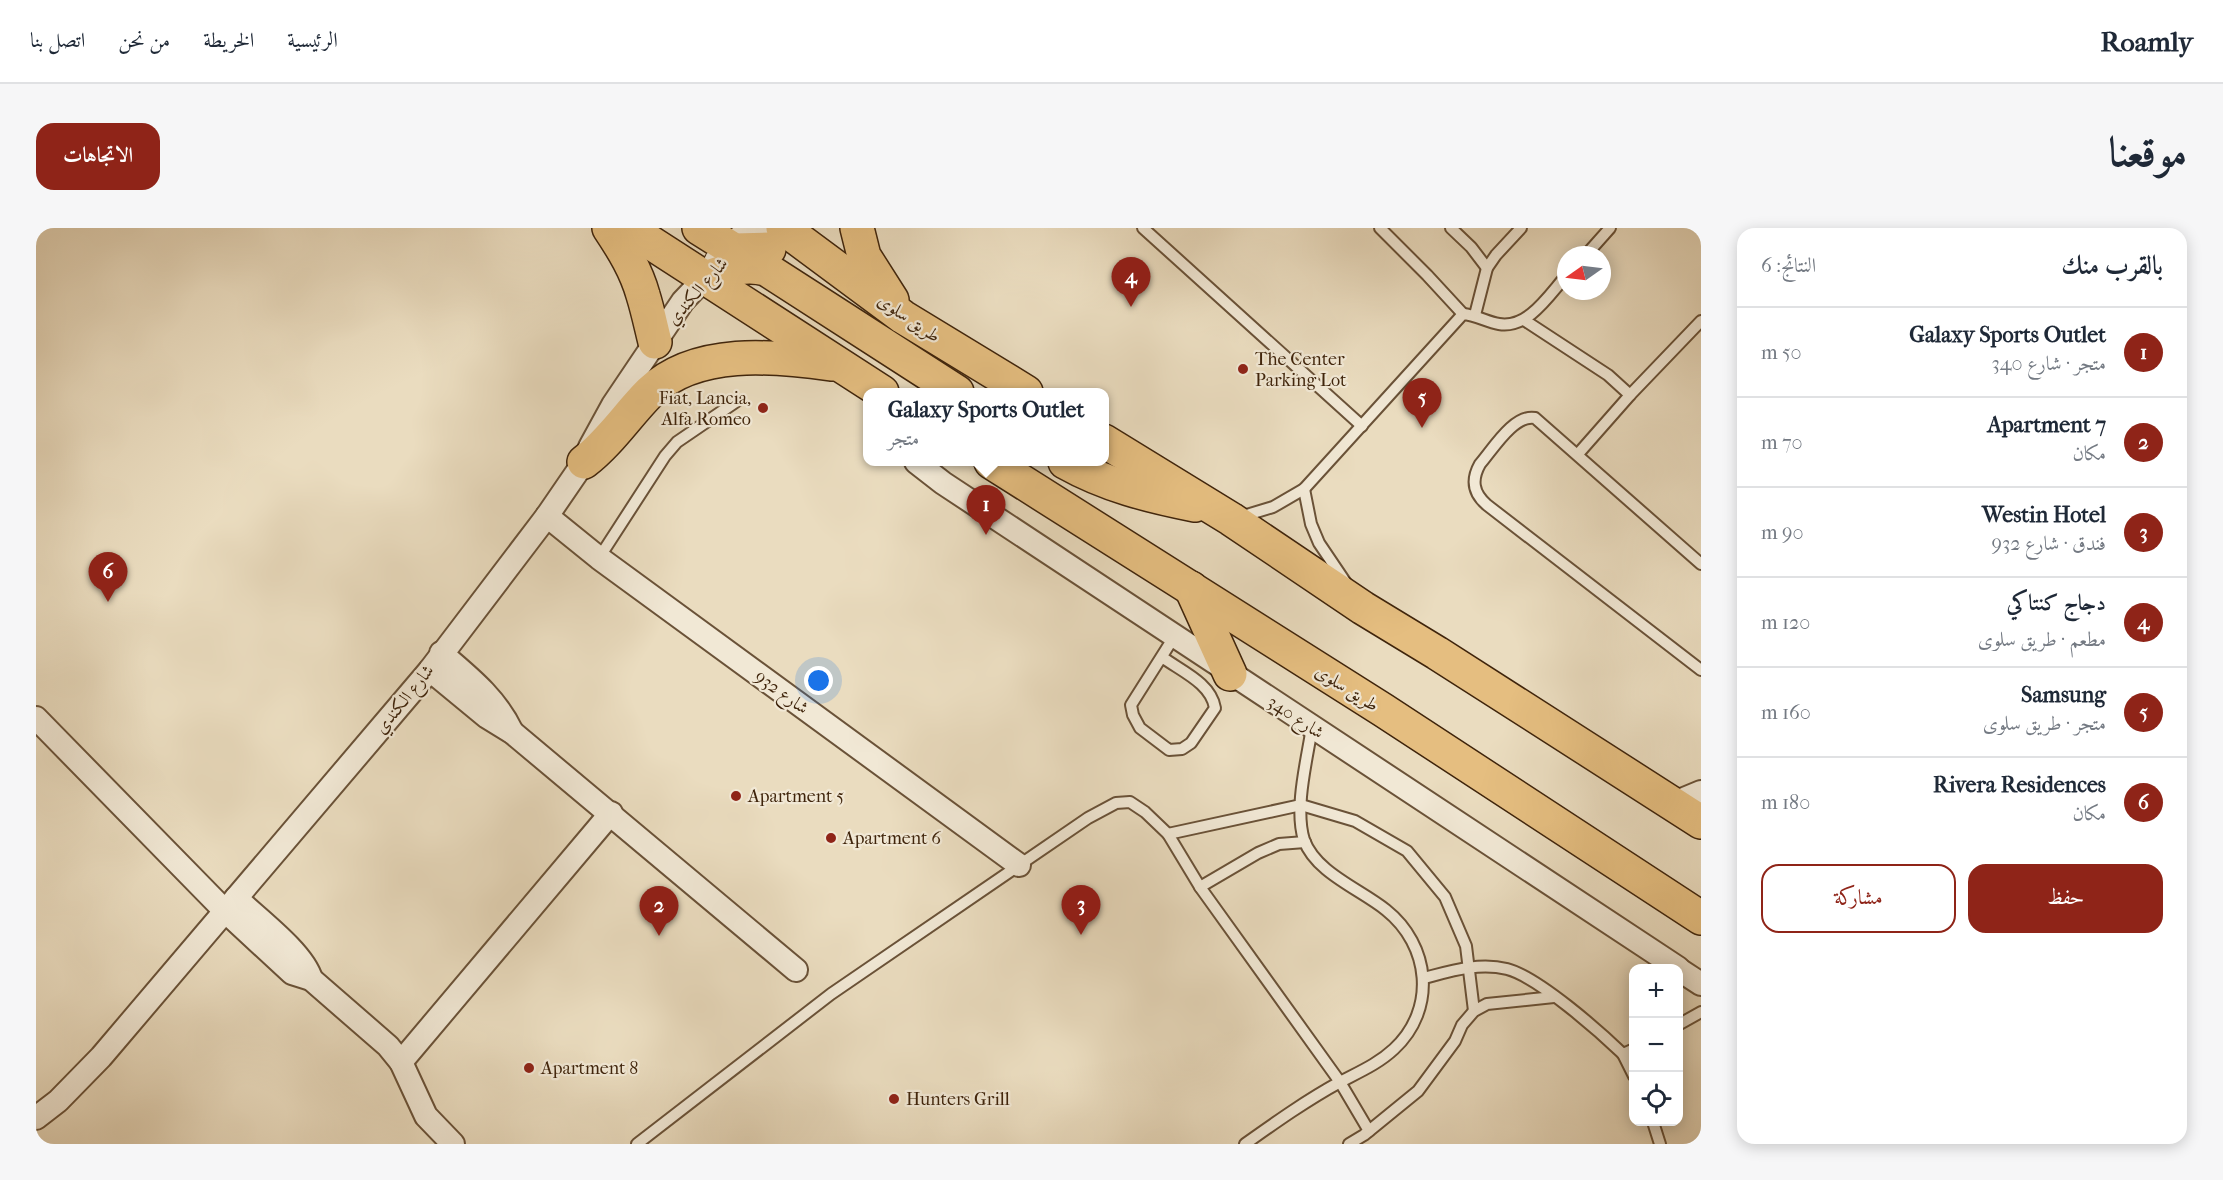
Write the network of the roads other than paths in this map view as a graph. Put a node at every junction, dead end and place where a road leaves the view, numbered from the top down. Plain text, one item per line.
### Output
1 (609, 228) edge
2 (628, 228) edge
3 (699, 228) edge
4 (857, 228) edge
5 (1143, 228) edge
6 (1380, 228) edge
7 (1451, 228) edge
8 (1521, 228) edge
9 (1610, 228) edge
10 (795, 231) edge
11 (745, 239) edge
12 (1594, 246) edge
13 (1487, 268) junction
14 (765, 269) junction
15 (705, 278) junction
16 (1557, 285) edge
17 (736, 298) junction
18 (1463, 314) junction
19 (1475, 315) junction
20 (903, 317) junction
21 (1524, 320) junction
22 (1701, 321) edge
23 (656, 342) junction
24 (838, 366) junction
25 (874, 388) edge
26 (949, 388) edge
27 (1018, 388) edge
28 (1630, 395) junction
29 (738, 401) dead end
30 (1362, 426) junction
31 (1109, 444) edge
32 (1578, 454) junction
33 (584, 462) junction
34 (921, 466) edge
35 (996, 466) edge
36 (1073, 466) edge
37 (1304, 489) junction
38 (1223, 514) junction
39 (547, 516) junction
40 (599, 558) junction
41 (1701, 564) edge
42 (1191, 588) junction
43 (1363, 608) junction
44 (1174, 637) junction
45 (1162, 657) junction
46 (435, 662) junction
47 (1701, 670) edge
48 (1230, 674) junction
49 (36, 718) edge
50 (1312, 727) junction
51 (1687, 798) edge
52 (1301, 805) junction
53 (610, 813) junction
54 (1701, 822) edge
55 (1168, 834) junction
56 (1305, 842) junction
57 (1019, 865) junction
58 (1200, 887) junction
59 (230, 905) junction
60 (1701, 918) edge
61 (1670, 964) edge
62 (1469, 967) junction
63 (796, 970) dead end
64 (1683, 972) edge
65 (1424, 978) junction
66 (1701, 984) edge
67 (1554, 997) junction
68 (1474, 1011) junction
69 (1701, 1012) edge
70 (1683, 1022) edge
71 (1629, 1051) edge
72 (1623, 1054) junction
73 (401, 1062) junction
74 (1632, 1072) edge
75 (1340, 1082) junction
76 (36, 1118) edge
77 (1654, 1126) edge
78 (1369, 1131) junction
79 (453, 1144) edge
80 (637, 1144) edge
81 (1245, 1144) edge
82 (1349, 1144) edge
83 (1660, 1144) edge

1 - 23 main road
2 - 15 main road
3 - 11 main road
4 - 20 main road
5 - 30 lane
6 - 18 lane
7 - 13 lane
8 - 13 lane
9 - 12 lane
10 - 11 main road
10 - 14 street
10 - 20 main road, طريق سلوى
11 - 15 street, شارع الكندي
13 - 19 lane
14 - 15 main road
14 - 17 street
14 - 26 main road
15 - 17 main road
15 - 23 street, شارع الكندي
16 - 21 lane
17 - 24 main road
18 - 19 lane
18 - 30 lane
19 - 21 lane
20 - 27 main road, طريق سلوى
21 - 28 lane
22 - 28 lane
23 - 33 street, شارع الكندي
24 - 25 main road
24 - 33 main road
28 - 32 lane
29 - 40 lane
30 - 37 lane
31 - 38 main road
32 - 41 lane
32 - 47 lane
33 - 39 street, شارع الكندي
34 - 44 street, شارع 340
35 - 42 main road, طريق سلوى
36 - 38 main road
37 - 38 lane
37 - 43 lane
38 - 43 main road
39 - 40 street, شارع 932
39 - 46 street, شارع الكندي
40 - 57 street, شارع 932
42 - 48 main road
42 - 60 main road, طريق سلوى
43 - 51 main road
44 - 45 lane
44 - 48 street, شارع 340
45 - 45 lane
46 - 53 street
46 - 59 street, شارع الكندي
48 - 50 street, شارع 340
49 - 59 street
50 - 52 lane
50 - 61 street, شارع 340
51 - 54 main road
52 - 55 lane
52 - 56 lane
52 - 62 lane
53 - 63 street
53 - 73 street
55 - 57 lane
55 - 58 lane
56 - 58 lane
56 - 65 lane
57 - 80 lane
58 - 75 lane
59 - 73 street
59 - 76 street, شارع الكندي
62 - 65 lane
62 - 67 lane
62 - 68 lane
64 - 66 street, شارع 340
65 - 75 lane
67 - 68 lane
67 - 72 lane
68 - 78 lane
69 - 70 lane
71 - 72 lane
72 - 74 lane
73 - 79 street
75 - 78 lane
75 - 81 lane
77 - 83 lane
78 - 82 lane

